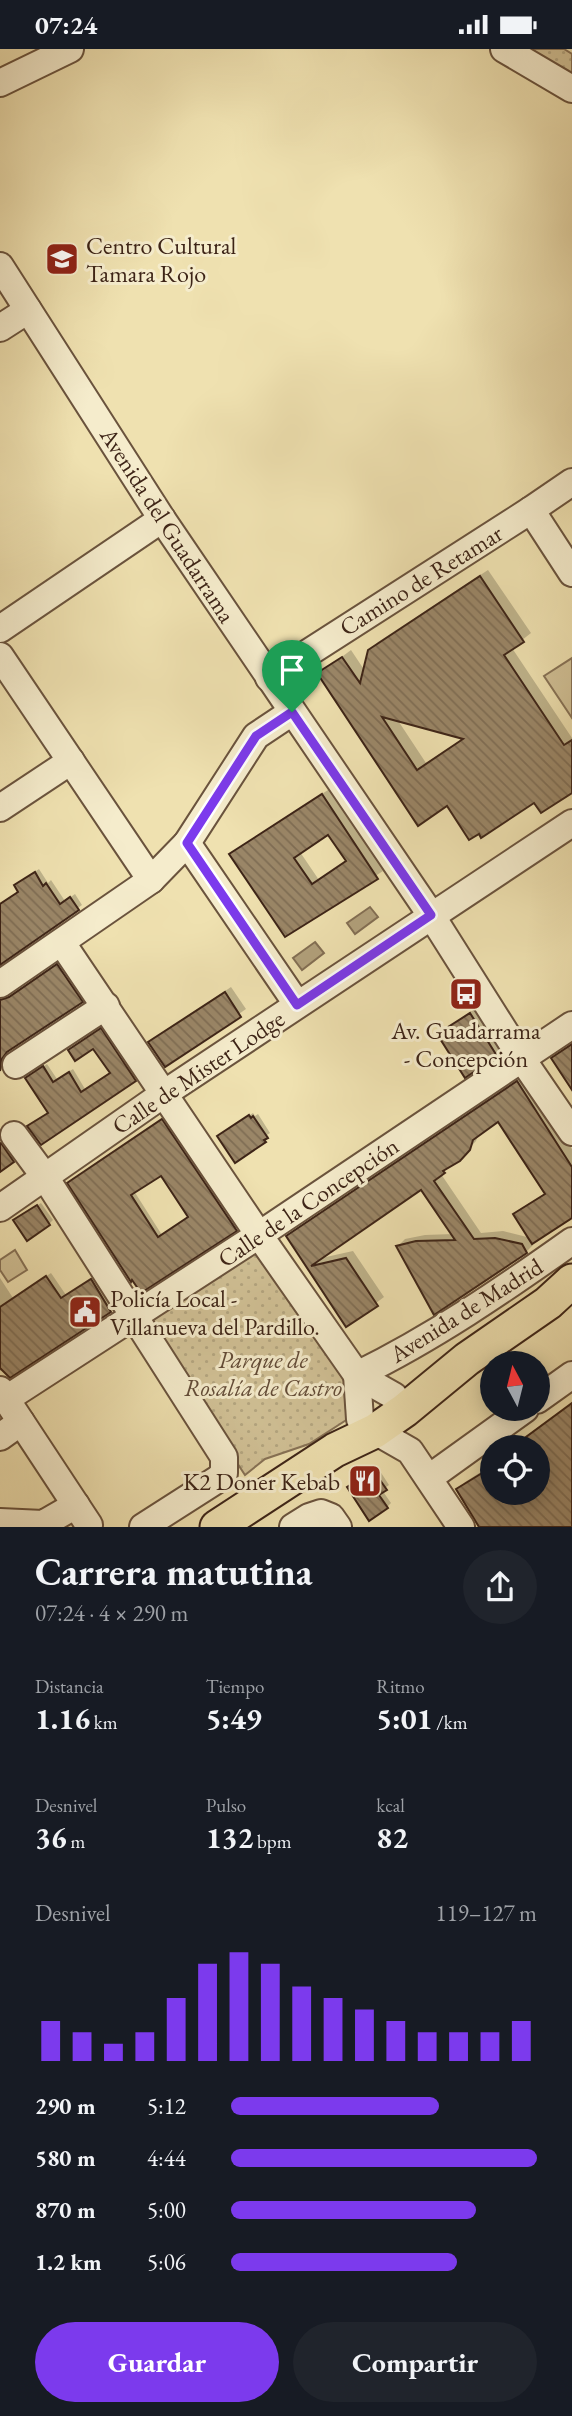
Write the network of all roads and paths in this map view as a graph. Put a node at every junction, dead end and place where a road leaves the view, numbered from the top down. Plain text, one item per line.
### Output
1 (70, 49) edge
2 (504, 49) edge
3 (2, 76) edge
4 (572, 89) edge
5 (0, 266) edge
6 (28, 310) junction
7 (0, 328) edge
8 (572, 482) edge
9 (531, 510) junction
10 (162, 519) junction
11 (572, 572) edge
12 (0, 629) edge
13 (0, 656) edge
14 (269, 678) junction
15 (292, 712) junction
16 (71, 761) junction
17 (0, 807) edge
18 (572, 823) edge
19 (187, 843) junction
20 (151, 880) junction
21 (431, 915) junction
22 (62, 943) junction
23 (0, 984) edge
24 (297, 1005) junction
25 (106, 1006) junction
26 (572, 1025) edge
27 (522, 1059) junction
28 (16, 1065) dead end
29 (165, 1093) junction
30 (572, 1132) edge
31 (14, 1135) dead end
32 (45, 1177) junction
33 (0, 1208) edge
34 (259, 1235) junction
35 (572, 1241) edge
36 (572, 1281) edge
37 (560, 1299) edge
38 (134, 1317) junction
39 (357, 1375) junction
40 (572, 1375) edge
41 (550, 1391) edge
42 (3, 1394) edge
43 (399, 1403) junction
44 (508, 1421) edge
45 (368, 1425) junction
46 (11, 1429) edge
47 (410, 1451) junction
48 (429, 1478) junction
49 (87, 1521) edge
50 (0, 1522) edge
51 (143, 1527) edge
52 (217, 1527) edge
53 (293, 1527) edge
54 (338, 1527) edge
55 (461, 1527) edge

1 - 3 street
2 - 4 street
5 - 6 street, Avenida del Guadarrama
6 - 7 street
6 - 10 street, Avenida del Guadarrama
8 - 9 street, Camino de Retamar
9 - 11 street
9 - 14 street, Camino de Retamar
10 - 12 street
10 - 14 street, Avenida del Guadarrama
13 - 16 street
14 - 15 street, Avenida del Guadarrama
15 - 19 street
15 - 21 street, Avenida del Guadarrama
16 - 17 street
16 - 20 street
18 - 21 street, Calle de Mister Lodge
19 - 20 street
19 - 24 street
20 - 22 street
21 - 24 street, Calle de Mister Lodge
21 - 27 street, Avenida del Guadarrama
22 - 23 street
22 - 25 street
24 - 29 street, Calle de Mister Lodge
25 - 28 street
25 - 29 street
26 - 27 street, Calle de la Concepción
27 - 30 street, Avenida del Guadarrama
27 - 34 street, Calle de la Concepción
29 - 32 street, Calle de Mister Lodge
29 - 34 street
31 - 32 street
32 - 33 street, Calle de Mister Lodge
32 - 38 street
34 - 38 street, Calle de la Concepción
34 - 39 street
35 - 39 street, Avenida de Madrid
36 - 37 main road, Avenida de Madrid
37 - 43 main road, Avenida de Madrid
38 - 42 street, Calle de la Concepción
38 - 51 street
39 - 43 street
39 - 45 street
40 - 41 street
42 - 46 street
43 - 45 main road, Avenida de Madrid
43 - 47 street
44 - 48 street
45 - 47 street
45 - 52 main road, Avenida de Madrid
46 - 49 street
47 - 48 street
48 - 55 street
49 - 50 street
53 - 54 street

